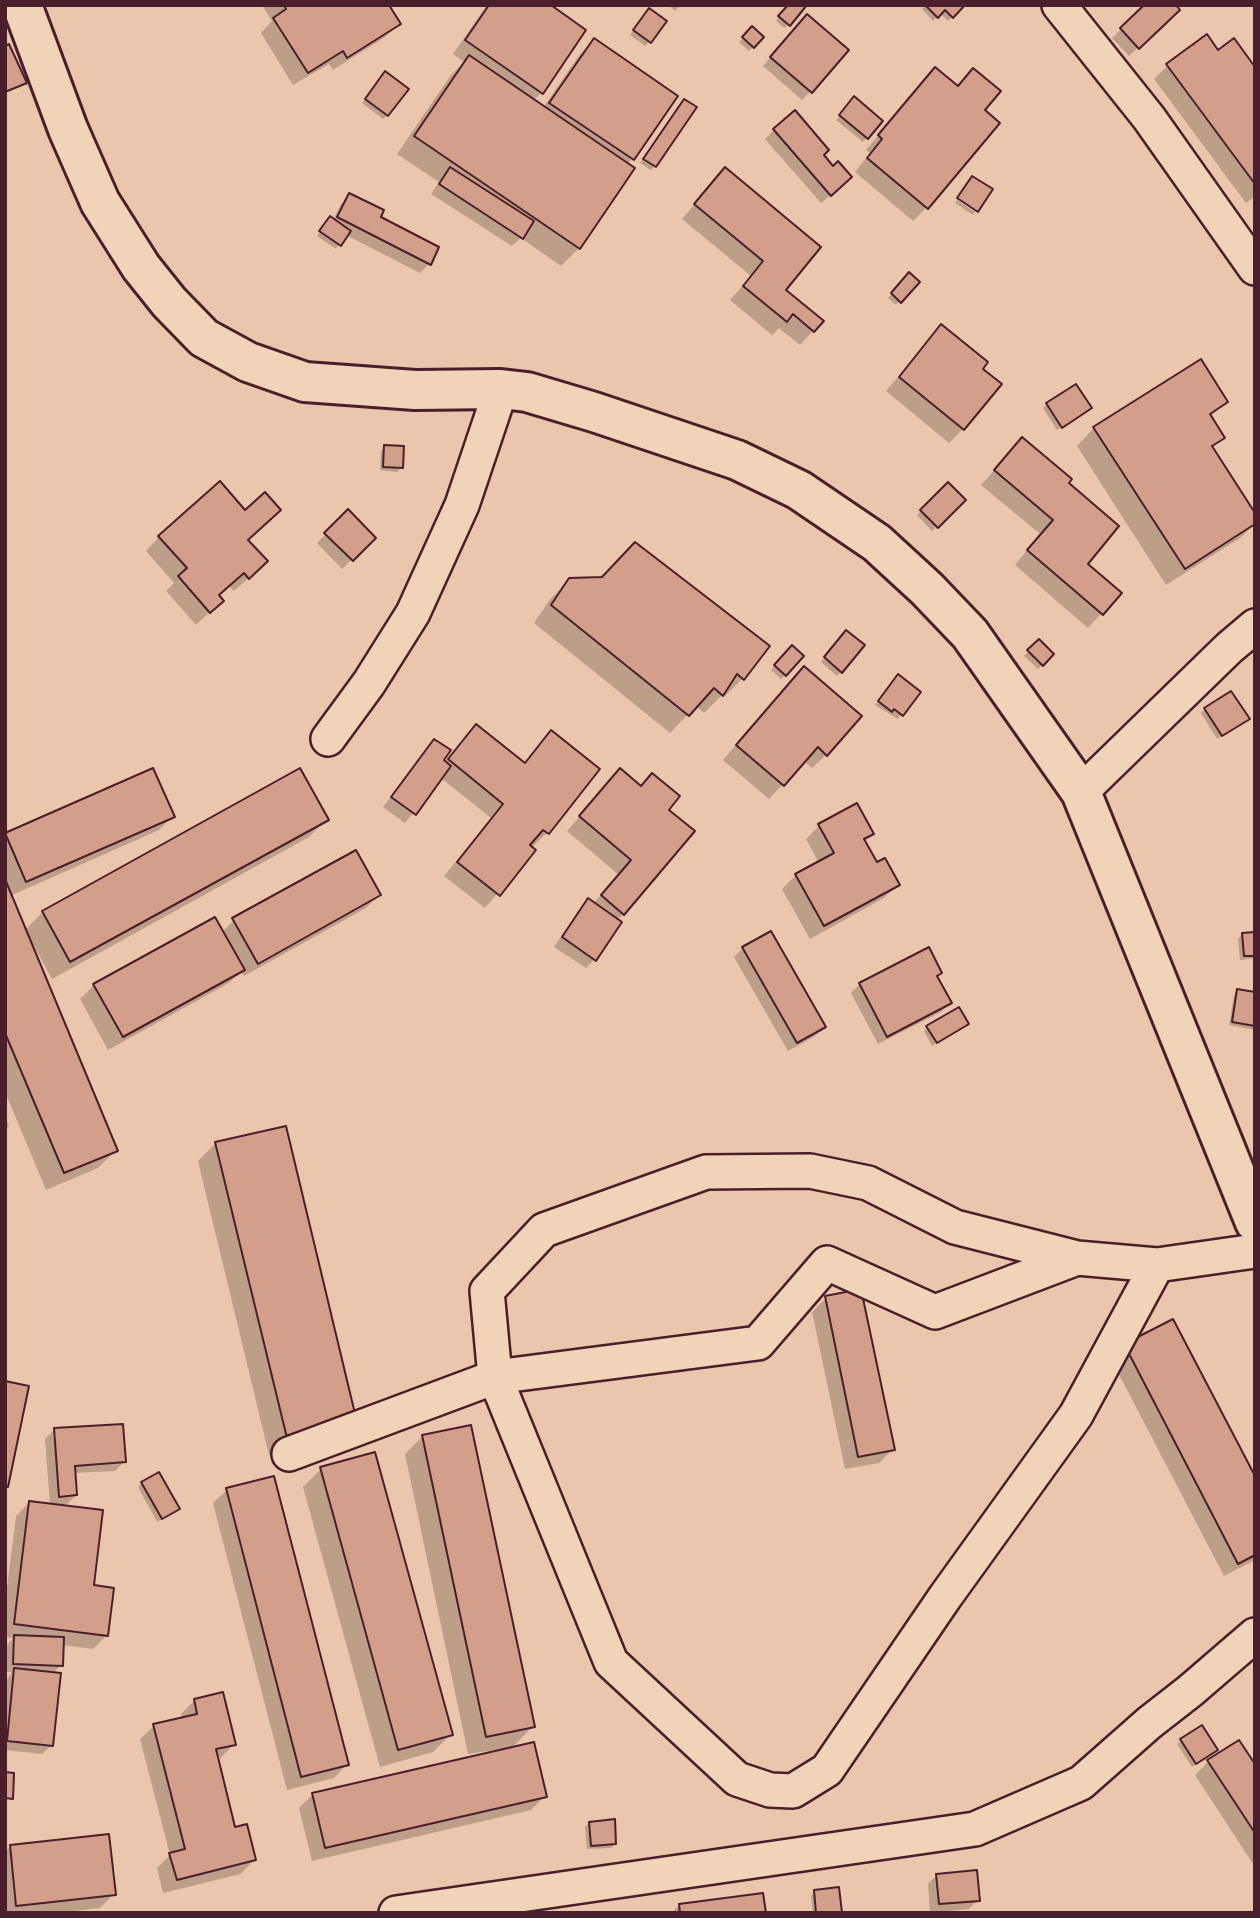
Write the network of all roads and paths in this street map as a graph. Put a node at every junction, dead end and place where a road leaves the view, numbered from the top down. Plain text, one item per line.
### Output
1 (22, 5) edge
2 (1059, 5) edge
3 (1255, 268) edge
4 (501, 389) junction
5 (1255, 626) edge
6 (328, 739) dead end
7 (1082, 792) junction
8 (1255, 1223) edge
9 (1255, 1251) edge
10 (1077, 1258) junction
11 (1157, 1265) junction
12 (495, 1377) junction
13 (289, 1454) dead end
14 (1255, 1635) edge
15 (396, 1913) edge

1 - 4 main road
2 - 3 street
4 - 6 street
4 - 7 main road
5 - 7 street
7 - 8 main road
9 - 11 street
10 - 11 street
10 - 12 street
10 - 12 street
11 - 12 street
12 - 13 street
14 - 15 street

